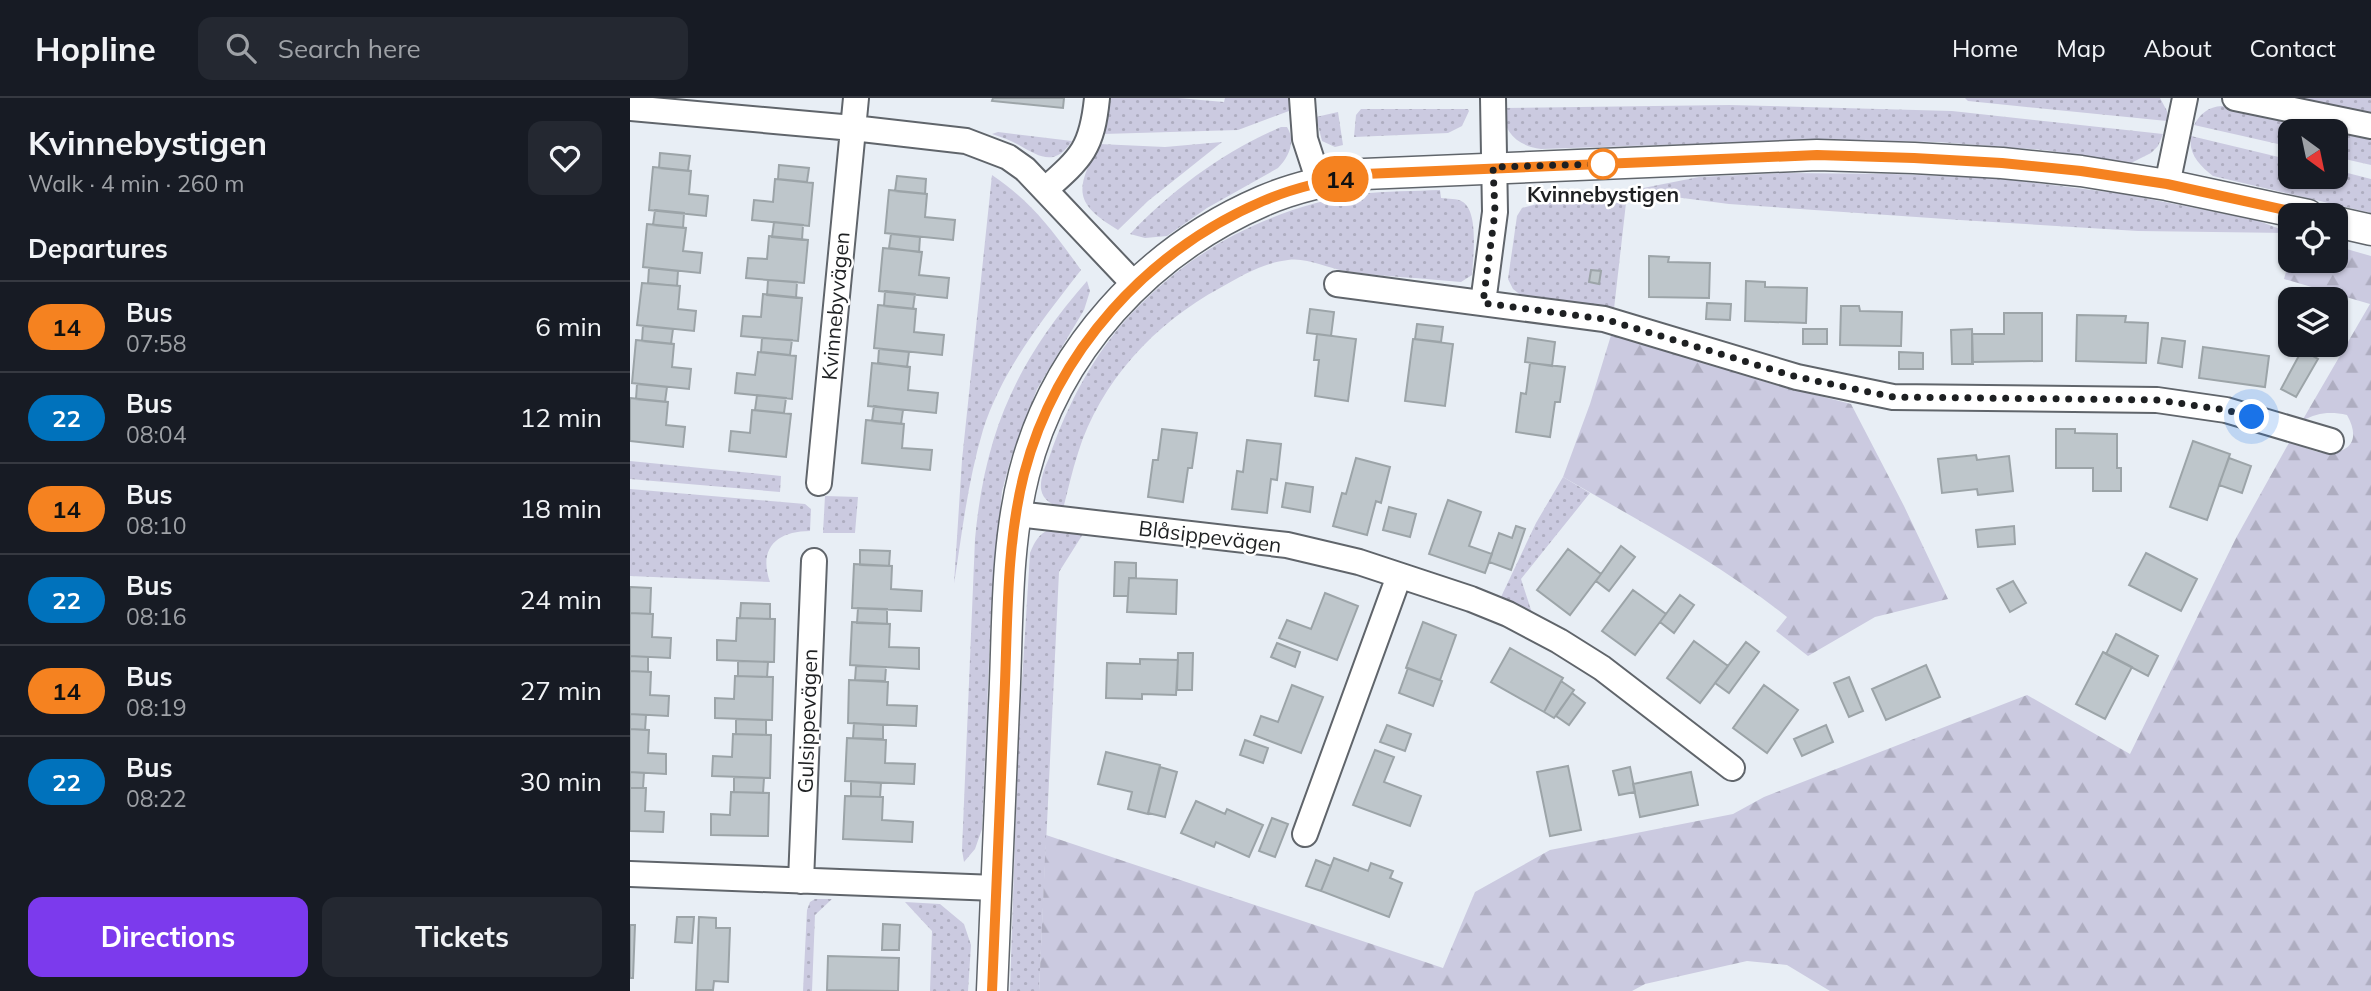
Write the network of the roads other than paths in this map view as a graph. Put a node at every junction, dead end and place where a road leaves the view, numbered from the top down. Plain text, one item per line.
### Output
1 (856, 98) edge
2 (1097, 98) edge
3 (1302, 98) edge
4 (1493, 98) edge
5 (2185, 98) edge
6 (2235, 98) edge
7 (630, 108) edge
8 (2371, 126) edge
9 (853, 128) junction
10 (1493, 167) junction
11 (1319, 182) junction
12 (2167, 184) junction
13 (1046, 189) junction
14 (2278, 208) edge
15 (2348, 225) edge
16 (2371, 230) edge
17 (1337, 284) dead end
18 (1135, 285) junction
19 (1483, 303) junction
20 (2331, 441) dead end
21 (819, 483) dead end
22 (1017, 514) junction
23 (814, 561) dead end
24 (1399, 576) junction
25 (1732, 768) dead end
26 (1305, 834) dead end
27 (630, 874) edge
28 (801, 881) junction
29 (996, 888) junction
30 (992, 991) edge

1 - 9 street, Kvinnebyvägen
2 - 13 street
3 - 11 street
4 - 10 street
5 - 12 street
6 - 8 street
7 - 9 street
9 - 13 street
9 - 21 street, Kvinnebyvägen
10 - 11 street
10 - 12 street
10 - 19 street
11 - 18 street
12 - 14 street
13 - 18 street
15 - 16 street
17 - 19 street
18 - 22 street
19 - 20 street
22 - 24 street, Blåsippevägen
22 - 29 street
23 - 28 street, Gulsippevägen
24 - 25 street, Blåsippevägen
24 - 26 street
27 - 28 street
28 - 29 street
29 - 30 street

